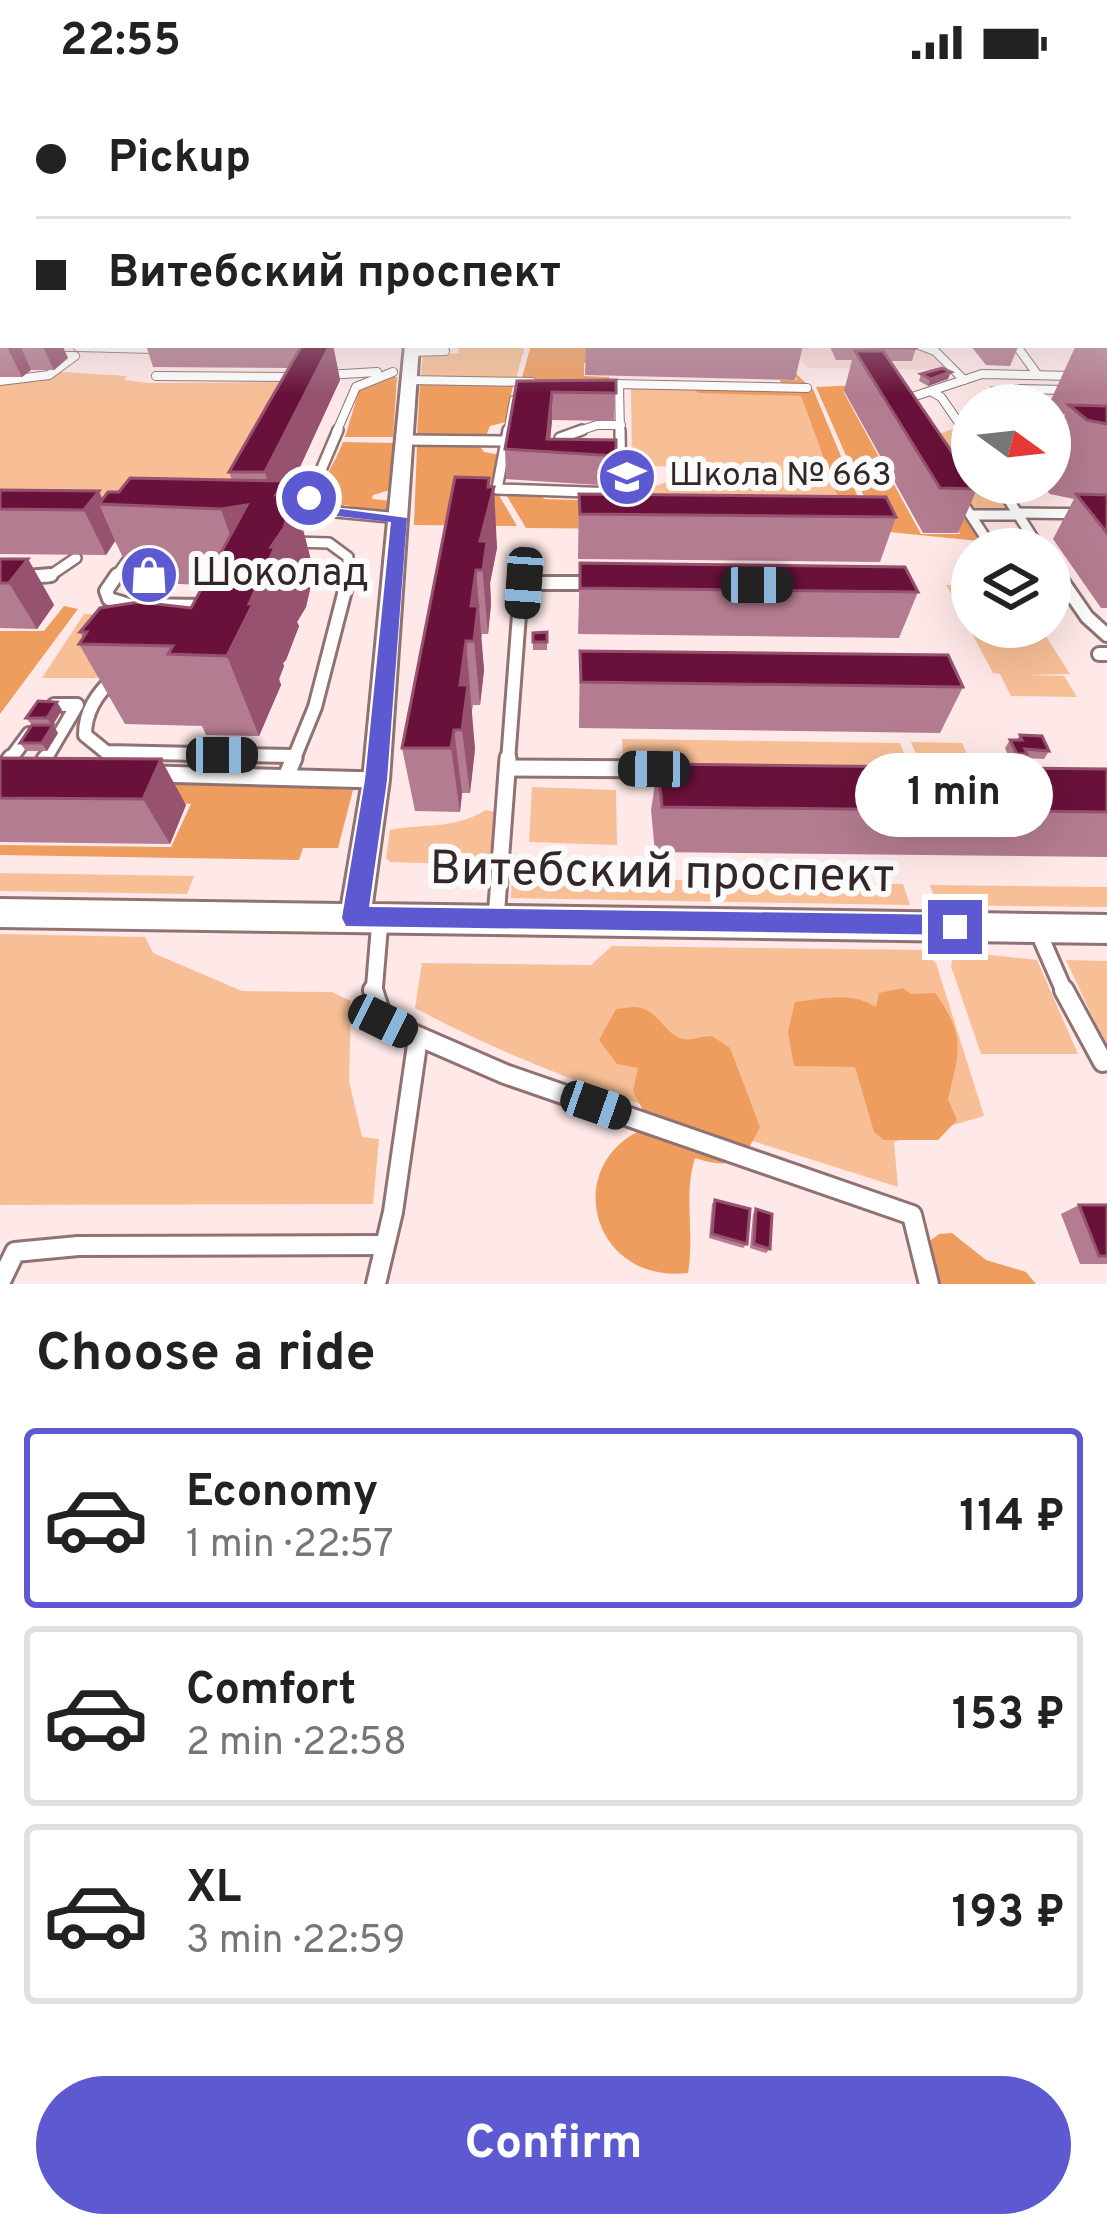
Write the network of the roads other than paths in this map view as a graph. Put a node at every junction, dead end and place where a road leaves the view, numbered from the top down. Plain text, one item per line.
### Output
1 (112, 348) edge
2 (411, 348) edge
3 (928, 348) edge
4 (1019, 348) edge
5 (77, 350) edge
6 (445, 351) dead end
7 (46, 356) dead end
8 (1032, 363) junction
9 (392, 372) junction
10 (1023, 374) junction
11 (1037, 374) junction
12 (976, 375) junction
13 (156, 376) dead end
14 (1086, 376) dead end
15 (964, 380) junction
16 (0, 381) edge
17 (542, 382) edge
18 (589, 383) edge
19 (619, 384) junction
20 (989, 384) edge
21 (919, 387) dead end
22 (807, 388) dead end
23 (1071, 390) edge
24 (1085, 390) edge
25 (933, 392) junction
26 (535, 400) edge
27 (599, 402) edge
28 (620, 402) junction
29 (951, 413) edge
30 (908, 417) edge
31 (621, 425) junction
32 (404, 440) junction
33 (506, 441) junction
34 (581, 456) edge
35 (602, 464) edge
36 (622, 465) junction
37 (950, 483) edge
38 (1012, 504) edge
39 (1018, 514) junction
40 (1103, 514) edge
41 (970, 515) junction
42 (400, 518) junction
43 (1107, 525) edge
44 (979, 528) edge
45 (1027, 528) edge
46 (278, 542) edge
47 (145, 544) edge
48 (524, 556) dead end
49 (76, 559) dead end
50 (586, 564) edge
51 (0, 579) edge
52 (524, 583) junction
53 (587, 583) junction
54 (610, 584) edge
55 (1071, 594) edge
56 (218, 616) edge
57 (1107, 634) edge
58 (134, 669) edge
59 (54, 704) edge
60 (30, 734) edge
61 (292, 756) junction
62 (509, 768) junction
63 (690, 769) edge
64 (0, 772) edge
65 (37, 774) junction
66 (56, 774) edge
67 (148, 774) edge
68 (286, 777) junction
69 (376, 780) junction
70 (0, 913) edge
71 (368, 918) junction
72 (496, 920) junction
73 (1036, 928) junction
74 (1107, 929) edge
75 (418, 1038) junction
76 (1103, 1062) dead end
77 (383, 1246) junction
78 (0, 1283) edge
79 (376, 1284) edge
80 (929, 1284) edge

1 - 5 lane
2 - 6 lane
2 - 9 street
3 - 15 lane
4 - 8 lane
5 - 7 lane
5 - 16 lane
8 - 10 lane
8 - 11 lane
9 - 13 lane
9 - 17 lane
9 - 32 street
9 - 42 lane
10 - 11 lane
10 - 12 lane
11 - 14 lane
12 - 15 lane
12 - 20 lane
15 - 25 lane
18 - 19 lane
19 - 22 lane
19 - 28 lane
21 - 25 lane
23 - 24 lane
25 - 29 lane
25 - 30 lane
26 - 33 lane
27 - 28 lane
28 - 31 lane
31 - 34 lane
31 - 36 lane
32 - 33 lane
32 - 42 street
33 - 36 lane
35 - 36 lane
37 - 41 lane
38 - 39 lane
39 - 40 lane
39 - 41 lane
39 - 45 lane
40 - 43 lane
41 - 44 lane
42 - 69 street
46 - 61 lane
47 - 56 lane
48 - 52 lane
49 - 51 lane
50 - 53 lane
52 - 53 lane
52 - 62 lane
53 - 54 lane
55 - 57 lane
58 - 61 lane
59 - 65 lane
60 - 64 lane
61 - 68 lane
62 - 63 lane
62 - 72 lane
64 - 65 lane
65 - 66 lane
67 - 68 lane
68 - 69 lane
69 - 71 street
70 - 71 street, Витебский проспект
71 - 72 street, Витебский проспект
71 - 75 lane
72 - 73 street, Витебский проспект
73 - 74 street, Витебский проспект
73 - 76 lane
75 - 77 lane
75 - 80 lane
77 - 78 lane
77 - 79 lane

